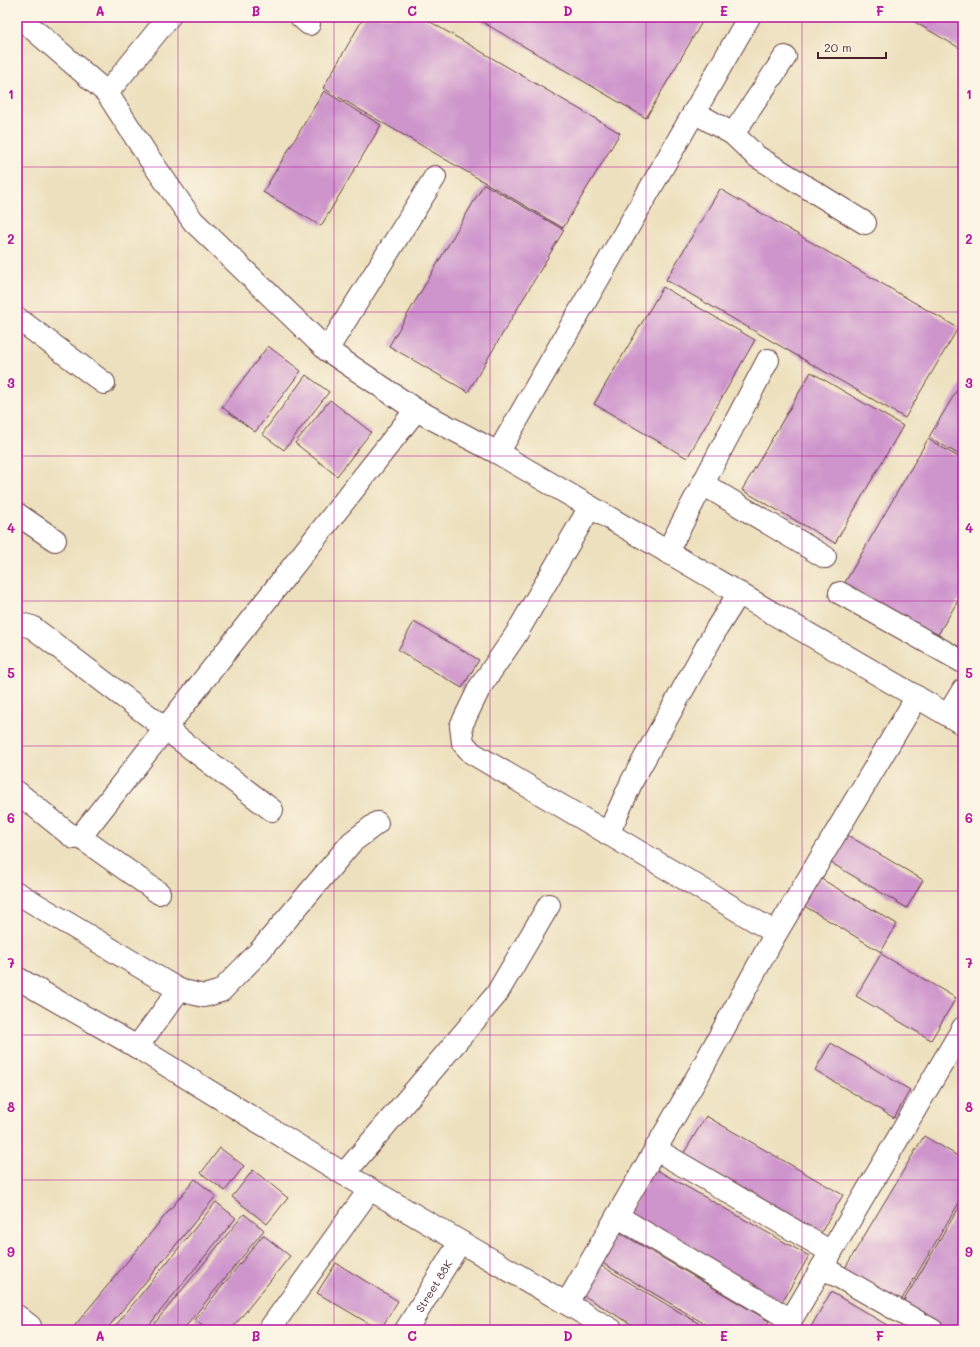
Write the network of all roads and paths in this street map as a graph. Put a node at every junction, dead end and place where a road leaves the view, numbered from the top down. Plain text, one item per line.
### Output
1 (19, 17) edge
2 (169, 17) edge
3 (749, 17) edge
4 (785, 57) dead end
5 (107, 93) junction
6 (694, 112) junction
7 (733, 134) junction
8 (435, 177) dead end
9 (865, 223) dead end
10 (17, 318) edge
11 (327, 350) junction
12 (768, 360) dead end
13 (104, 383) dead end
14 (416, 410) junction
15 (498, 453) junction
16 (703, 484) junction
17 (590, 506) junction
18 (17, 514) edge
19 (55, 540) dead end
20 (667, 552) junction
21 (825, 557) dead end
22 (840, 593) dead end
23 (739, 594) junction
24 (24, 625) edge
25 (963, 661) edge
26 (963, 690) edge
27 (917, 697) junction
28 (955, 720) edge
29 (166, 728) junction
30 (17, 792) edge
31 (272, 810) dead end
32 (377, 823) dead end
33 (608, 834) junction
34 (80, 837) junction
35 (159, 893) dead end
36 (17, 894) edge
37 (549, 905) dead end
38 (776, 934) junction
39 (17, 978) edge
40 (179, 990) junction
41 (963, 1028) edge
42 (137, 1047) junction
43 (656, 1149) junction
44 (344, 1174) junction
45 (370, 1189) junction
46 (617, 1216) junction
47 (460, 1242) junction
48 (827, 1259) junction
49 (567, 1303) junction
50 (788, 1325) edge
51 (269, 1330) edge
52 (406, 1330) edge
53 (612, 1330) edge
54 (932, 1330) edge

1 - 5 street
2 - 5 street
3 - 6 street
4 - 7 street
5 - 11 street
6 - 7 street
6 - 15 street
7 - 9 street
8 - 11 street
10 - 13 street
11 - 14 street
12 - 16 street
14 - 15 street
14 - 29 street
15 - 17 street
16 - 20 street
16 - 21 street
17 - 20 street
17 - 33 street
18 - 19 street
20 - 23 street
22 - 25 street
23 - 27 street
23 - 33 street
24 - 29 street
26 - 28 street
27 - 28 street
27 - 38 street
29 - 31 street
29 - 34 street
30 - 34 street
32 - 40 street
33 - 38 street
34 - 35 street
36 - 40 street
37 - 44 street
38 - 43 street
39 - 42 street
40 - 42 street
41 - 48 street
42 - 44 street
43 - 46 street
43 - 48 street
44 - 45 street
45 - 47 street
45 - 51 street
46 - 49 street
46 - 50 street
47 - 49 street
47 - 52 street, Street 88K
48 - 50 street
48 - 54 street
49 - 53 street

